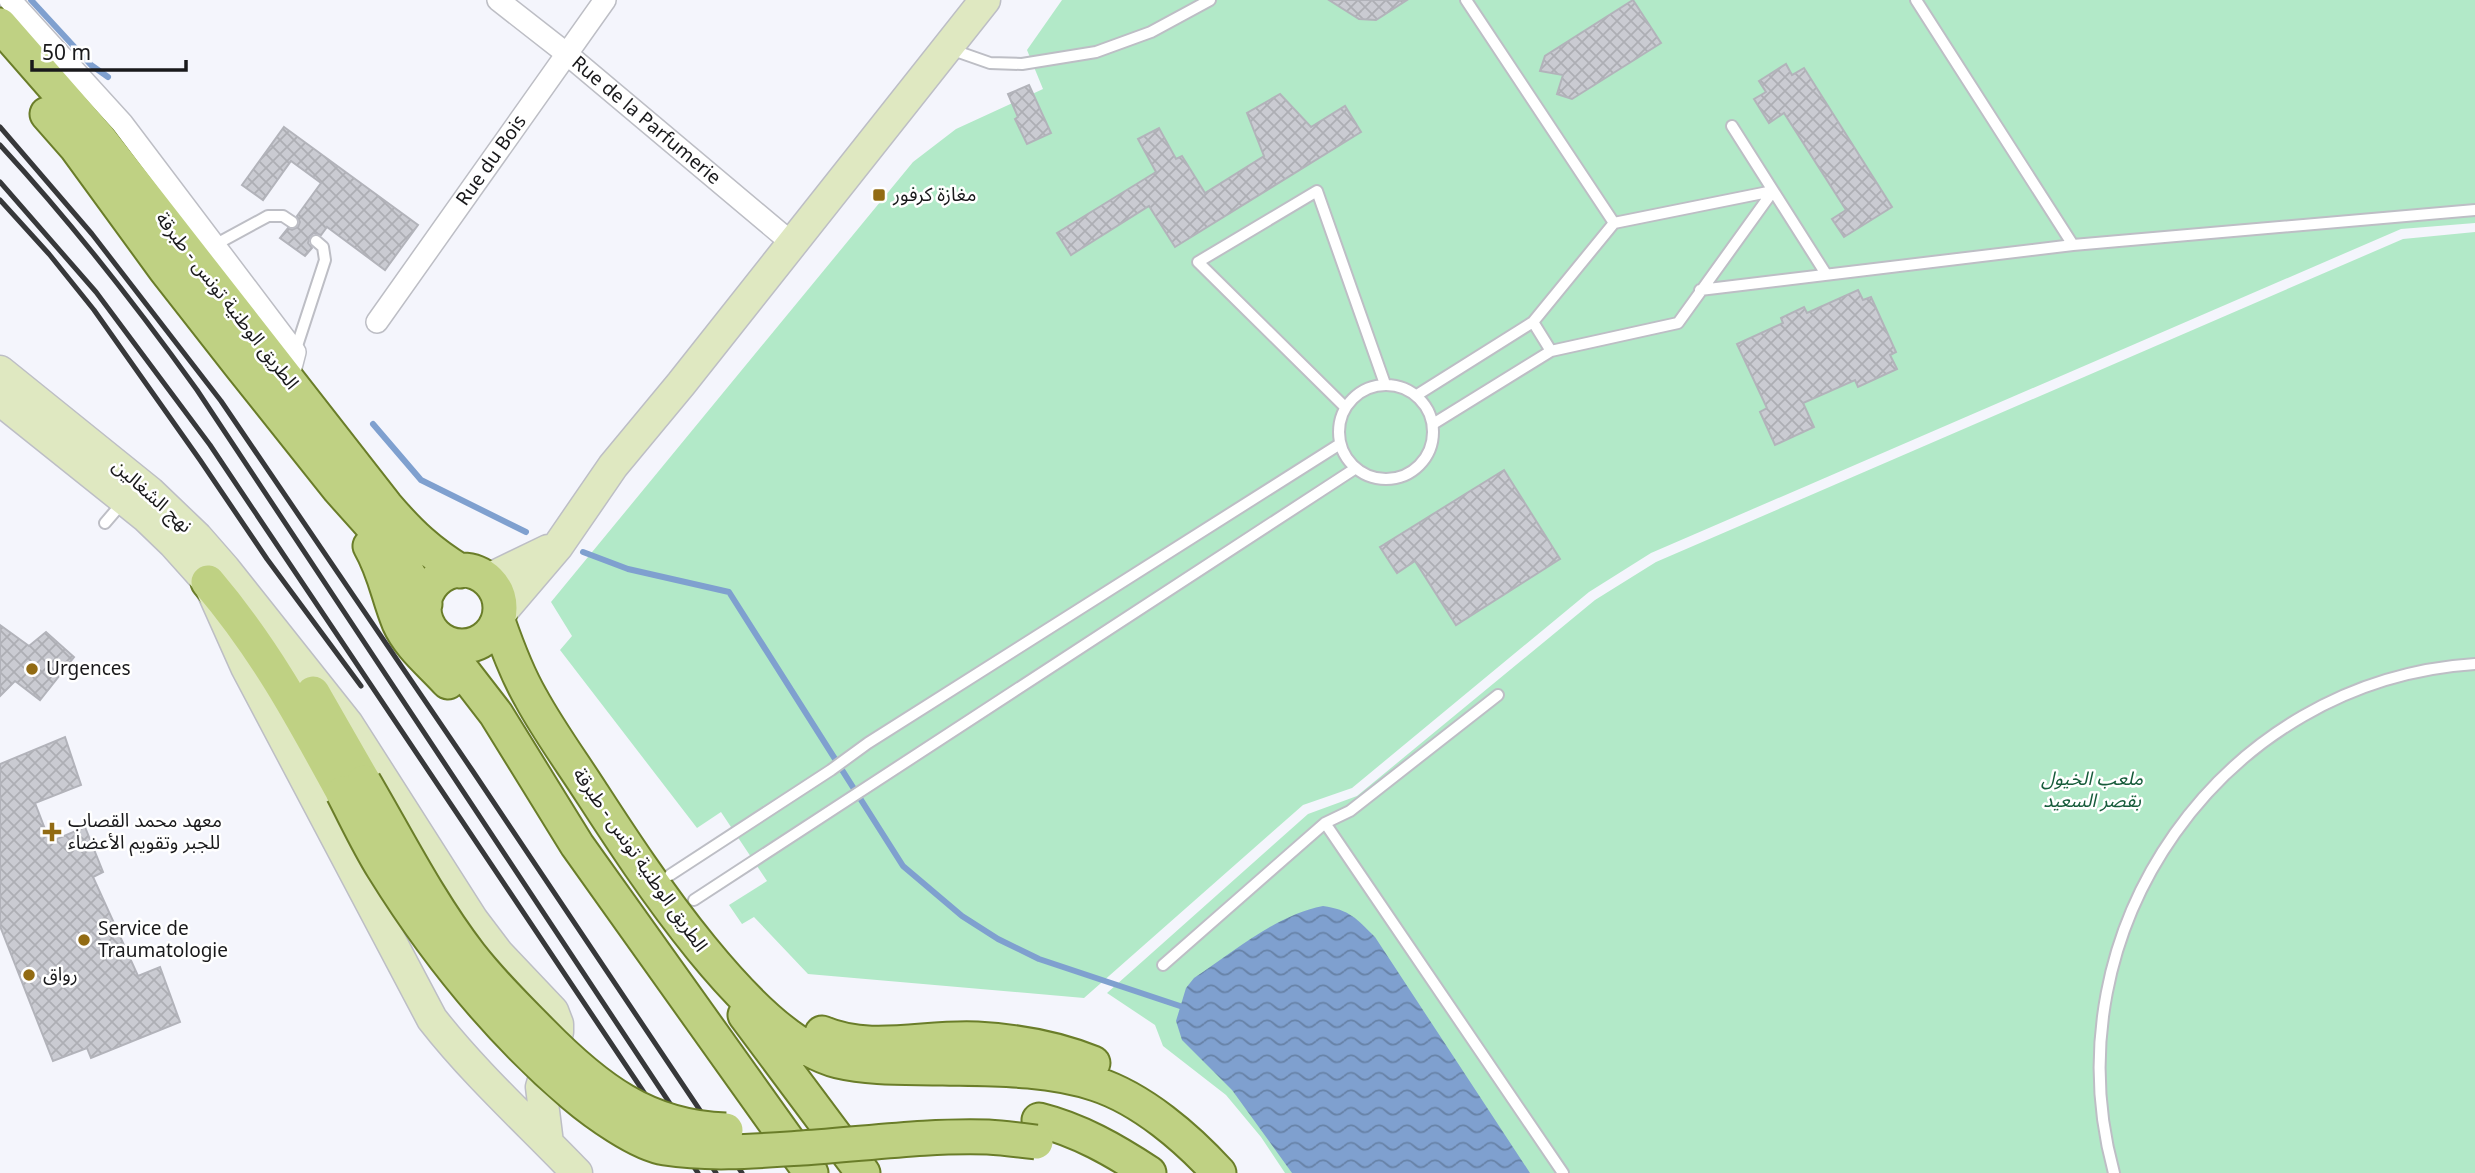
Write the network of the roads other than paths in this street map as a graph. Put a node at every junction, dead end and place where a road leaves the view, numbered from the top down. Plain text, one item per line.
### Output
1 (10, 0) edge
2 (498, 0) edge
3 (605, 0) edge
4 (985, 0) edge
5 (1210, 0) edge
6 (1465, 0) edge
7 (1916, 0) edge
8 (0, 25) edge
9 (947, 48) junction
10 (567, 54) junction
11 (0, 59) edge
12 (1732, 125) dead end
13 (1773, 191) junction
14 (2475, 210) edge
15 (292, 222) dead end
16 (1614, 223) junction
17 (316, 241) dead end
18 (793, 244) junction
19 (2073, 245) junction
20 (203, 252) junction
21 (1826, 274) junction
22 (1700, 290) junction
23 (377, 322) dead end
24 (1533, 323) junction
25 (1551, 351) junction
26 (291, 366) junction
27 (0, 371) edge
28 (1385, 384) junction
29 (1417, 395) junction
30 (0, 400) edge
31 (1345, 407) junction
32 (1433, 424) junction
33 (1340, 444) junction
34 (1356, 468) junction
35 (339, 489) junction
36 (125, 500) junction
37 (105, 523) dead end
38 (558, 546) junction
39 (473, 575) junction
40 (208, 582) junction
41 (499, 617) junction
42 (430, 620) junction
43 (282, 643) junction
44 (2475, 664) edge
45 (1499, 695) dead end
46 (527, 766) junction
47 (353, 788) junction
48 (1325, 823) junction
49 (630, 853) junction
50 (670, 875) junction
51 (694, 900) junction
52 (699, 946) junction
53 (1163, 965) dead end
54 (541, 1087) junction
55 (501, 1096) junction
56 (1166, 1124) junction
57 (1037, 1131) junction
58 (548, 1143) junction
59 (662, 1147) junction
60 (577, 1173) edge
61 (756, 1173) edge
62 (811, 1173) edge
63 (863, 1173) edge
64 (1111, 1173) edge
65 (1149, 1173) edge
66 (1219, 1173) edge
67 (1563, 1173) edge
68 (2114, 1173) edge

1 - 20 street
2 - 10 street, Rue de la Parfumerie
3 - 10 street, Rue du Bois
4 - 9 street
5 - 9 lane
6 - 16 lane
7 - 19 lane
8 - 20 main road, الطريق الوطنية تونس - طبرقة
9 - 18 street
10 - 18 street, Rue de la Parfumerie
10 - 23 street, Rue du Bois
11 - 35 main road, الطريق الوطنية تونس - طبرقة
12 - 13 lane
13 - 16 lane
13 - 21 lane
13 - 22 lane
14 - 19 lane
15 - 20 lane
16 - 24 lane
17 - 26 lane
18 - 38 street
19 - 21 lane
20 - 26 main road, الطريق الوطنية تونس - طبرقة
21 - 22 lane
22 - 25 lane
24 - 25 lane
24 - 29 lane
25 - 32 lane
26 - 39 main road, الطريق الوطنية تونس - طبرقة
27 - 43 street, نهج الشغالين
28 - 29 lane
28 - 31 lane
28 - 31 lane
29 - 32 lane
30 - 36 street
31 - 33 lane
32 - 34 lane
33 - 34 lane
33 - 50 lane
34 - 51 lane
35 - 42 main road, الطريق الوطنية تونس - طبرقة
35 - 46 main road
36 - 37 lane
36 - 40 street
38 - 39 street
38 - 41 street
39 - 41 main road, الطريق الوطنية تونس - طبرقة
39 - 42 main road
40 - 47 main road
40 - 55 street
41 - 42 main road
41 - 49 main road, الطريق الوطنية تونس - طبرقة
42 - 46 main road, الطريق الوطنية تونس - طبرقة
43 - 47 main road
43 - 54 street, نهج الشغالين
44 - 68 lane
45 - 48 lane
46 - 62 main road, الطريق الوطنية تونس - طبرقة
47 - 57 main road, bridge
47 - 59 main road, bridge
48 - 53 lane
48 - 67 lane
49 - 50 main road
49 - 52 main road, الطريق الوطنية تونس - طبرقة
50 - 51 main road
51 - 56 main road
52 - 56 main road, الطريق الوطنية تونس - طبرقة
52 - 63 main road
54 - 55 street
54 - 58 street
55 - 58 street
56 - 66 main road, الطريق الوطنية تونس - طبرقة
57 - 59 main road, bridge
57 - 64 main road
57 - 65 main road
58 - 60 street
59 - 61 main road, bridge

